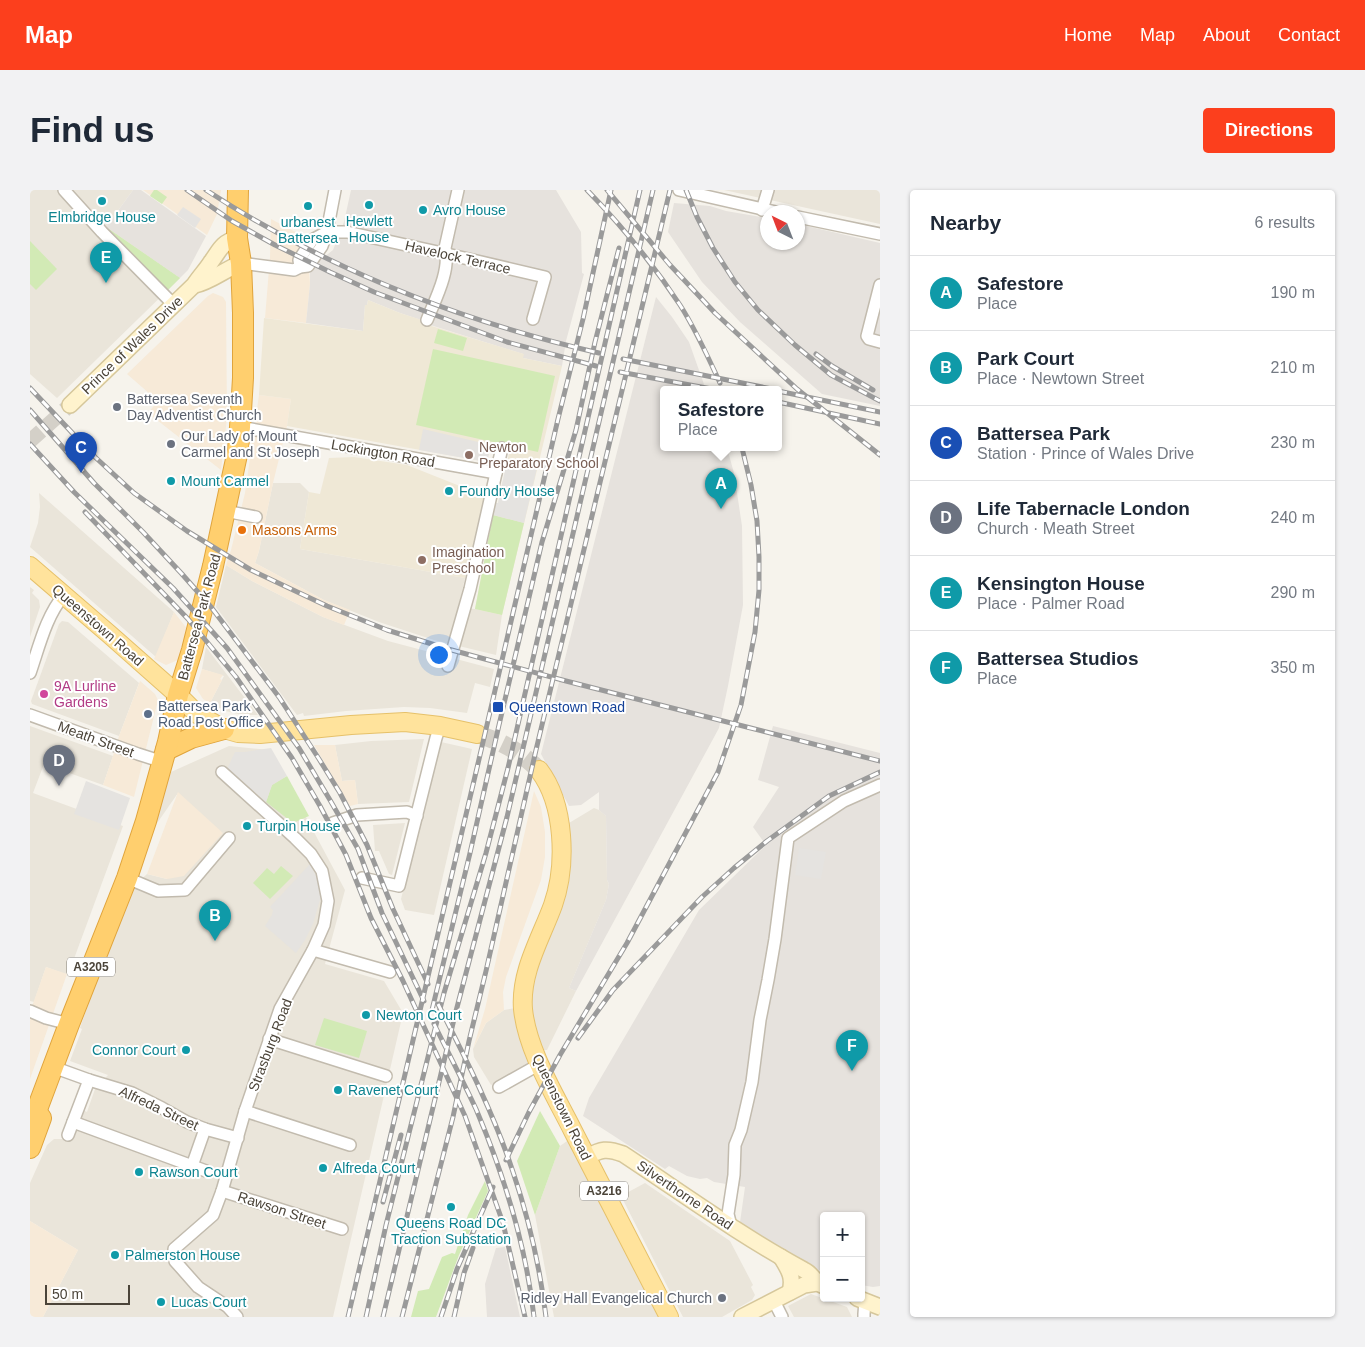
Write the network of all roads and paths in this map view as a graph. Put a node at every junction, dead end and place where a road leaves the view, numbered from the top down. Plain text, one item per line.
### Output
1 (64, 190) edge
2 (238, 190) edge
3 (335, 190) edge
4 (458, 190) edge
5 (679, 190) edge
6 (768, 190) edge
7 (764, 205) edge
8 (760, 210) edge
9 (805, 218) edge
10 (327, 232) junction
11 (880, 234) edge
12 (237, 238) junction
13 (447, 254) junction
14 (241, 263) junction
15 (880, 285) edge
16 (194, 286) junction
17 (174, 304) junction
18 (533, 319) dead end
19 (427, 320) dead end
20 (875, 341) edge
21 (70, 405) tunnel mouth
22 (240, 427) junction
23 (502, 448) dead end
24 (496, 473) junction
25 (225, 511) junction
26 (256, 517) dead end
27 (30, 566) edge
28 (64, 595) junction
29 (448, 666) dead end
30 (30, 673) edge
31 (178, 695) junction
32 (30, 715) edge
33 (440, 726) junction
34 (224, 730) junction
35 (477, 734) tunnel mouth
36 (164, 756) junction
37 (539, 770) tunnel mouth
38 (222, 772) dead end
39 (880, 785) edge
40 (417, 816) junction
41 (333, 823) dead end
42 (229, 838) dead end
43 (127, 878) junction
44 (362, 878) dead end
45 (313, 950) junction
46 (390, 972) dead end
47 (30, 1012) edge
48 (69, 1024) junction
49 (269, 1039) junction
50 (540, 1064) junction
51 (53, 1067) junction
52 (386, 1076) dead end
53 (89, 1080) junction
54 (498, 1087) dead end
55 (245, 1111) junction
56 (33, 1114) edge
57 (73, 1122) junction
58 (205, 1129) junction
59 (68, 1135) dead end
60 (238, 1138) junction
61 (350, 1145) dead end
62 (30, 1148) edge
63 (587, 1157) junction
64 (192, 1166) junction
65 (206, 1171) dead end
66 (222, 1191) junction
67 (731, 1226) junction
68 (342, 1229) dead end
69 (781, 1257) junction
70 (820, 1285) edge
71 (790, 1292) junction
72 (774, 1301) junction
73 (865, 1301) edge
74 (861, 1302) edge
75 (880, 1307) edge
76 (237, 1317) edge
77 (669, 1317) edge
78 (742, 1317) edge
79 (782, 1317) edge
80 (864, 1317) edge

1 - 17 street
2 - 12 highway, Battersea Park Road / A3205
3 - 10 street
4 - 13 street
5 - 8 street
6 - 7 street
9 - 11 street
10 - 13 street, Havelock Terrace
10 - 14 street
12 - 14 highway, Battersea Park Road / A3205
12 - 16 main road, Prince of Wales Drive
13 - 18 street, Havelock Terrace
13 - 19 street
14 - 16 main road, Prince of Wales Drive
14 - 22 highway, Battersea Park Road / A3205
15 - 20 street
16 - 17 main road, Prince of Wales Drive
17 - 21 main road, Prince of Wales Drive
22 - 24 street, Lockington Road
22 - 25 highway, Battersea Park Road / A3205
23 - 24 street
24 - 29 street
25 - 26 street
25 - 31 highway, Battersea Park Road / A3205
27 - 28 main road, Queenstown Road
28 - 30 street
28 - 31 main road, Queenstown Road
31 - 34 main road, Queenstown Road
31 - 36 highway, Battersea Park Road / A3205
32 - 36 street, Meath Street
33 - 34 main road, Queenstown Road
33 - 35 main road, Queenstown Road
33 - 40 street
34 - 36 highway
36 - 43 highway, Battersea Park Road / A3205
37 - 50 main road, Queenstown Road / A3216
38 - 45 street, Strasburg Road
39 - 67 street
40 - 41 street
40 - 44 street
42 - 43 street
43 - 48 highway, Battersea Park Road / A3205
45 - 46 street
45 - 49 street, Strasburg Road
47 - 48 street
48 - 51 highway, Battersea Park Road / A3205
49 - 52 street
49 - 55 street, Strasburg Road
50 - 54 street
50 - 63 main road, Queenstown Road / A3216
51 - 53 street, Alfreda Street
51 - 56 highway, Battersea Park Road / A3205
53 - 57 street
53 - 58 street, Alfreda Street
55 - 60 street, Strasburg Road
55 - 61 street
56 - 62 highway, Battersea Park Road / A3205
57 - 59 street
57 - 64 street
58 - 60 street, Alfreda Street
58 - 64 street
60 - 66 street, Strasburg Road
63 - 67 main road, Silverthorne Road
63 - 77 main road, Queenstown Road / A3216
64 - 65 street
66 - 68 street, Rawson Street
66 - 76 street, Strasburg Road
67 - 69 main road, Silverthorne Road
69 - 70 main road, Silverthorne Road
69 - 71 main road
70 - 71 main road
71 - 72 main road
72 - 78 main road
72 - 79 street
73 - 75 main road
74 - 80 street

